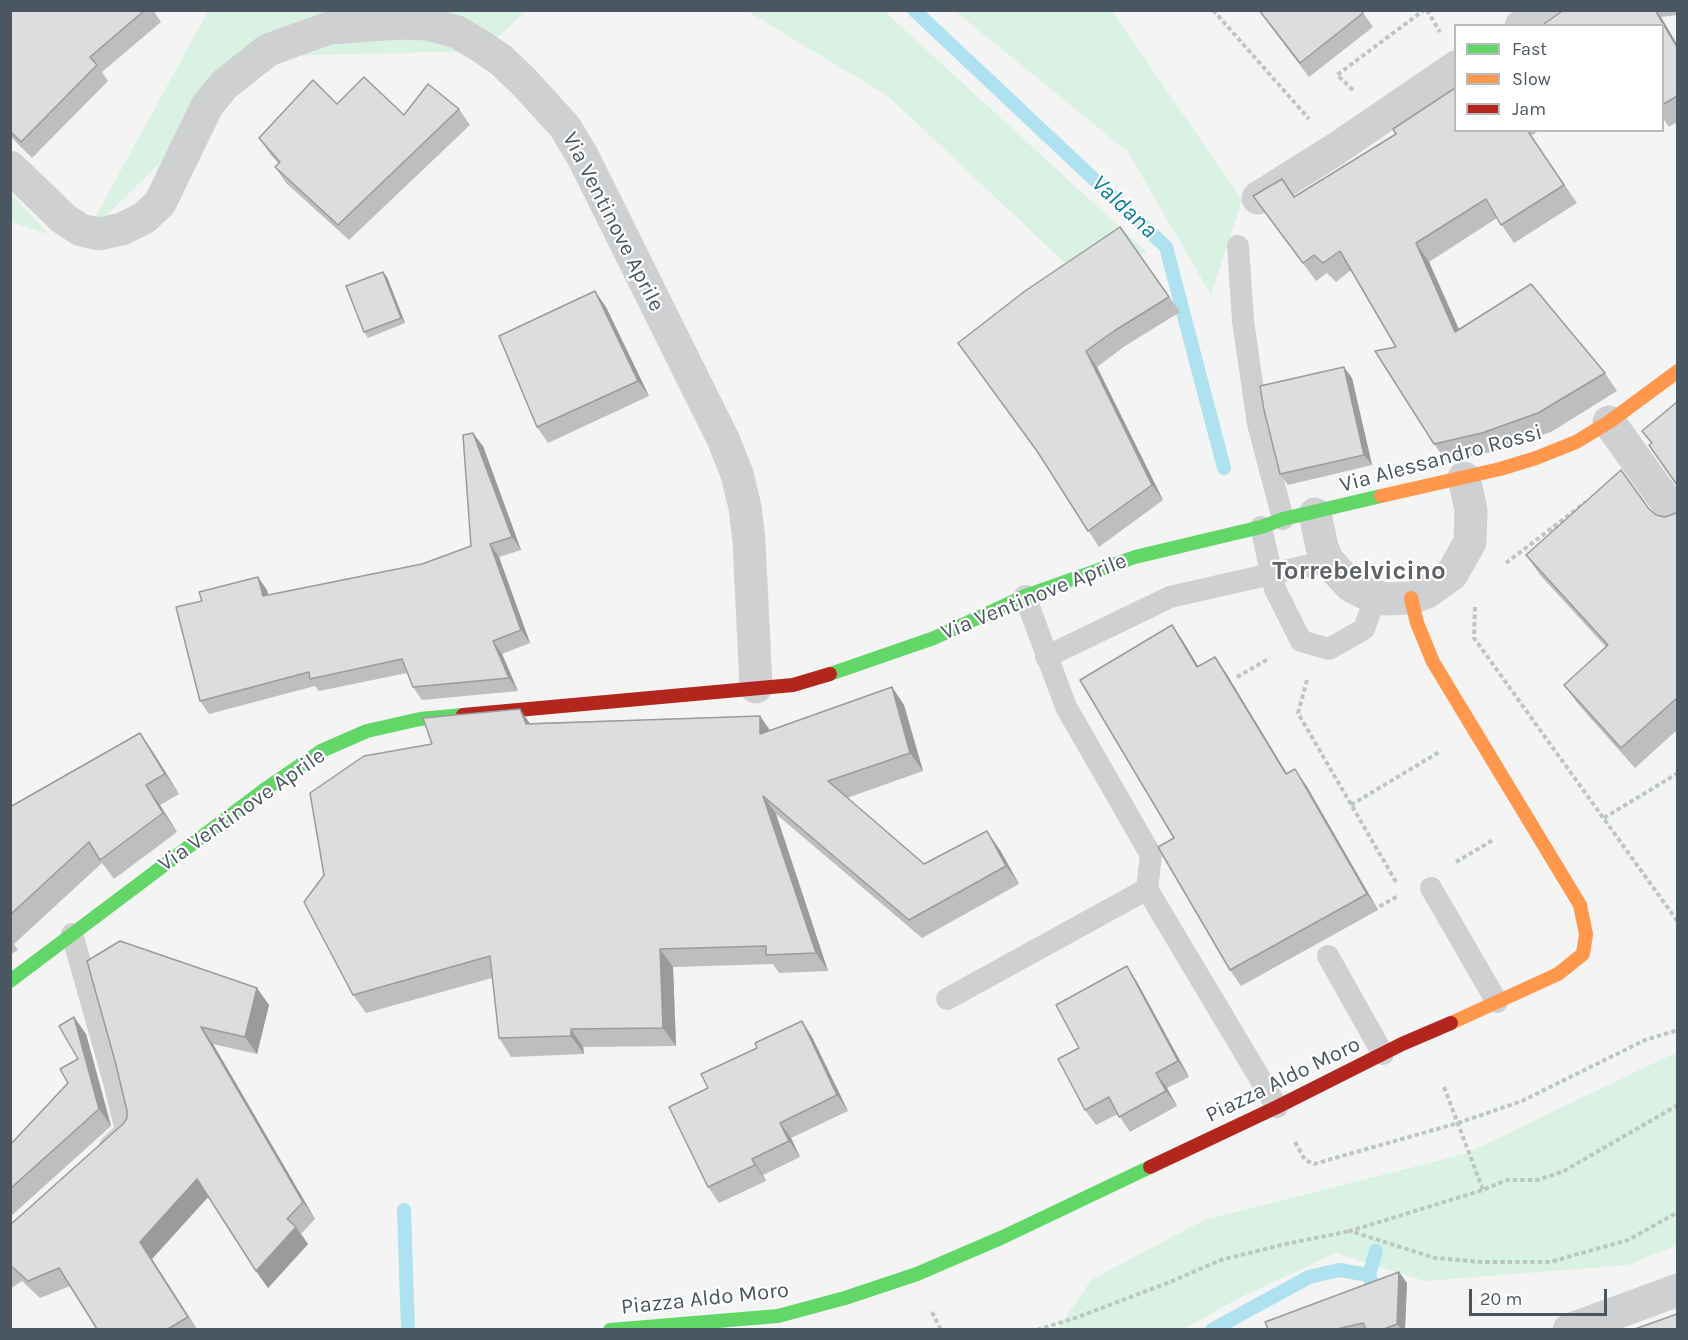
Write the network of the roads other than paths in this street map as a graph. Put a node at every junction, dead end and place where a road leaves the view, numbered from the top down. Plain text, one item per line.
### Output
1 (1545, 10) edge
2 (1524, 24) edge
3 (1454, 68) edge
4 (10, 167) edge
5 (1258, 198) edge
6 (1238, 246) dead end
7 (1677, 371) edge
8 (1609, 422) junction
9 (1464, 478) junction
10 (1315, 514) junction
11 (1677, 518) edge
12 (1283, 519) junction
13 (1261, 527) junction
14 (1328, 561) junction
15 (1271, 574) junction
16 (1376, 596) junction
17 (1025, 597) junction
18 (1411, 598) junction
19 (1046, 657) junction
20 (756, 687) junction
21 (1431, 888) dead end
22 (1147, 889) junction
23 (72, 934) junction
24 (1328, 956) dead end
25 (10, 981) edge
26 (947, 999) dead end
27 (1497, 1002) junction
28 (1383, 1054) junction
29 (1277, 1107) junction
30 (90, 1163) edge
31 (1677, 1290) edge
32 (610, 1329) edge
33 (1569, 1329) edge

1 - 2 street
3 - 5 street
4 - 20 street, Via Ventinove Aprile
6 - 12 lane
7 - 8 main road, Via Alessandro Rossi
8 - 9 main road, Via Alessandro Rossi
8 - 11 street
9 - 10 main road, Via Alessandro Rossi
9 - 18 street
10 - 12 main road, Via Ventinove Aprile
10 - 14 street
12 - 13 main road, Via Ventinove Aprile
13 - 15 lane
13 - 17 main road, Via Ventinove Aprile
14 - 15 lane
14 - 16 street
15 - 16 lane
15 - 19 lane
16 - 18 street
17 - 19 lane
17 - 20 main road, Via Ventinove Aprile
18 - 27 main road, Piazza Aldo Moro
19 - 22 lane
20 - 23 main road, Via Ventinove Aprile
21 - 27 lane
22 - 26 lane
22 - 29 lane
23 - 25 main road, Via Ventinove Aprile
23 - 30 lane
24 - 28 lane
27 - 28 main road, Piazza Aldo Moro
28 - 29 main road, Piazza Aldo Moro
29 - 32 main road, Piazza Aldo Moro
31 - 33 street

